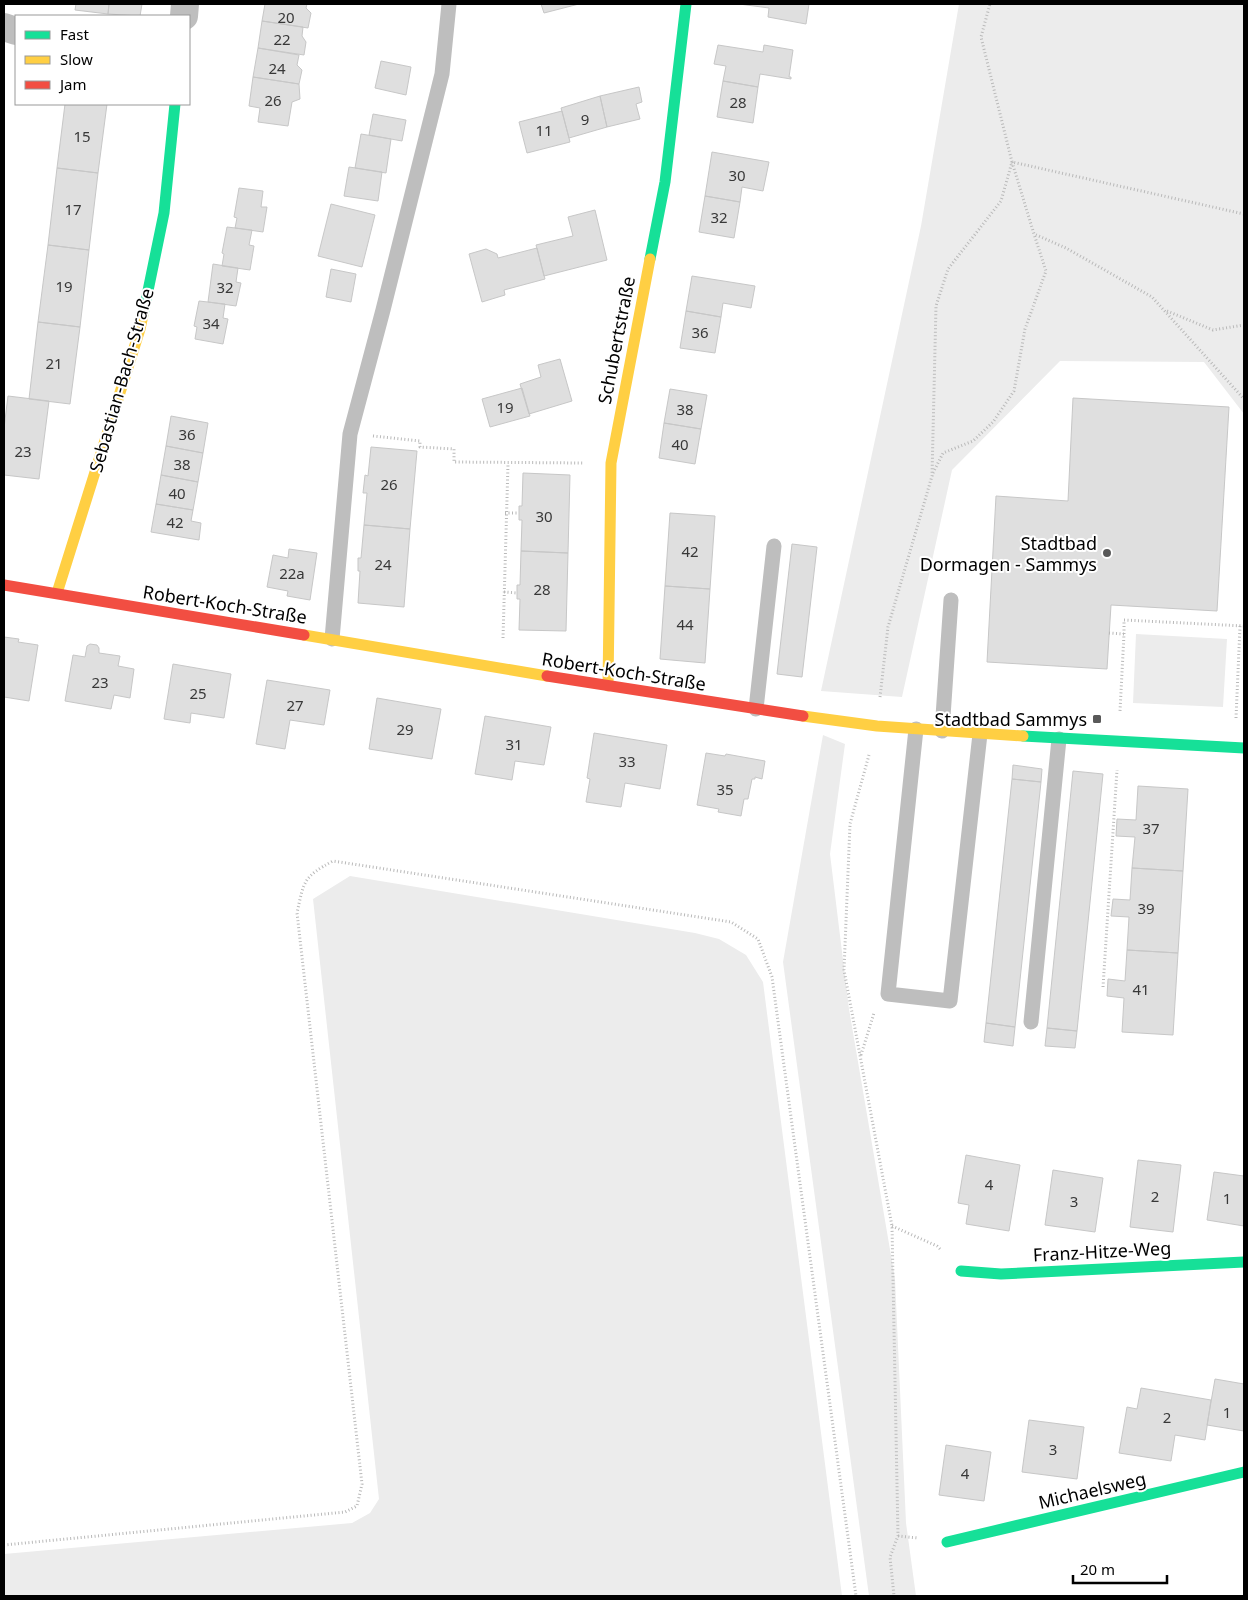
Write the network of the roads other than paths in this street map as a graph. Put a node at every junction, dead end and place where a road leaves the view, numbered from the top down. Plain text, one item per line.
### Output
1 (449, 4) edge
2 (686, 4) edge
3 (176, 105) edge
4 (774, 546) dead end
5 (4, 585) edge
6 (56, 593) junction
7 (951, 600) dead end
8 (332, 639) junction
9 (608, 686) junction
10 (756, 709) junction
11 (916, 729) junction
12 (942, 731) junction
13 (980, 734) junction
14 (1059, 739) junction
15 (1239, 748) edge
16 (1031, 1022) dead end
17 (1244, 1262) edge
18 (961, 1271) road end
19 (1244, 1472) edge
20 (947, 1542) dead end

1 - 8 lane
2 - 9 street, Schubertstraße
3 - 6 street, Sebastian-Bach-Straße
4 - 10 lane
5 - 6 street, Robert-Koch-Straße
6 - 8 street, Robert-Koch-Straße
7 - 12 lane
8 - 9 street, Robert-Koch-Straße
9 - 10 street, Robert-Koch-Straße
10 - 11 street, Robert-Koch-Straße
11 - 12 street, Robert-Koch-Straße
11 - 13 lane
12 - 13 street, Robert-Koch-Straße
13 - 14 street, Robert-Koch-Straße
14 - 15 street, Robert-Koch-Straße
14 - 16 lane
17 - 18 street, Franz-Hitze-Weg
19 - 20 street, Michaelsweg

